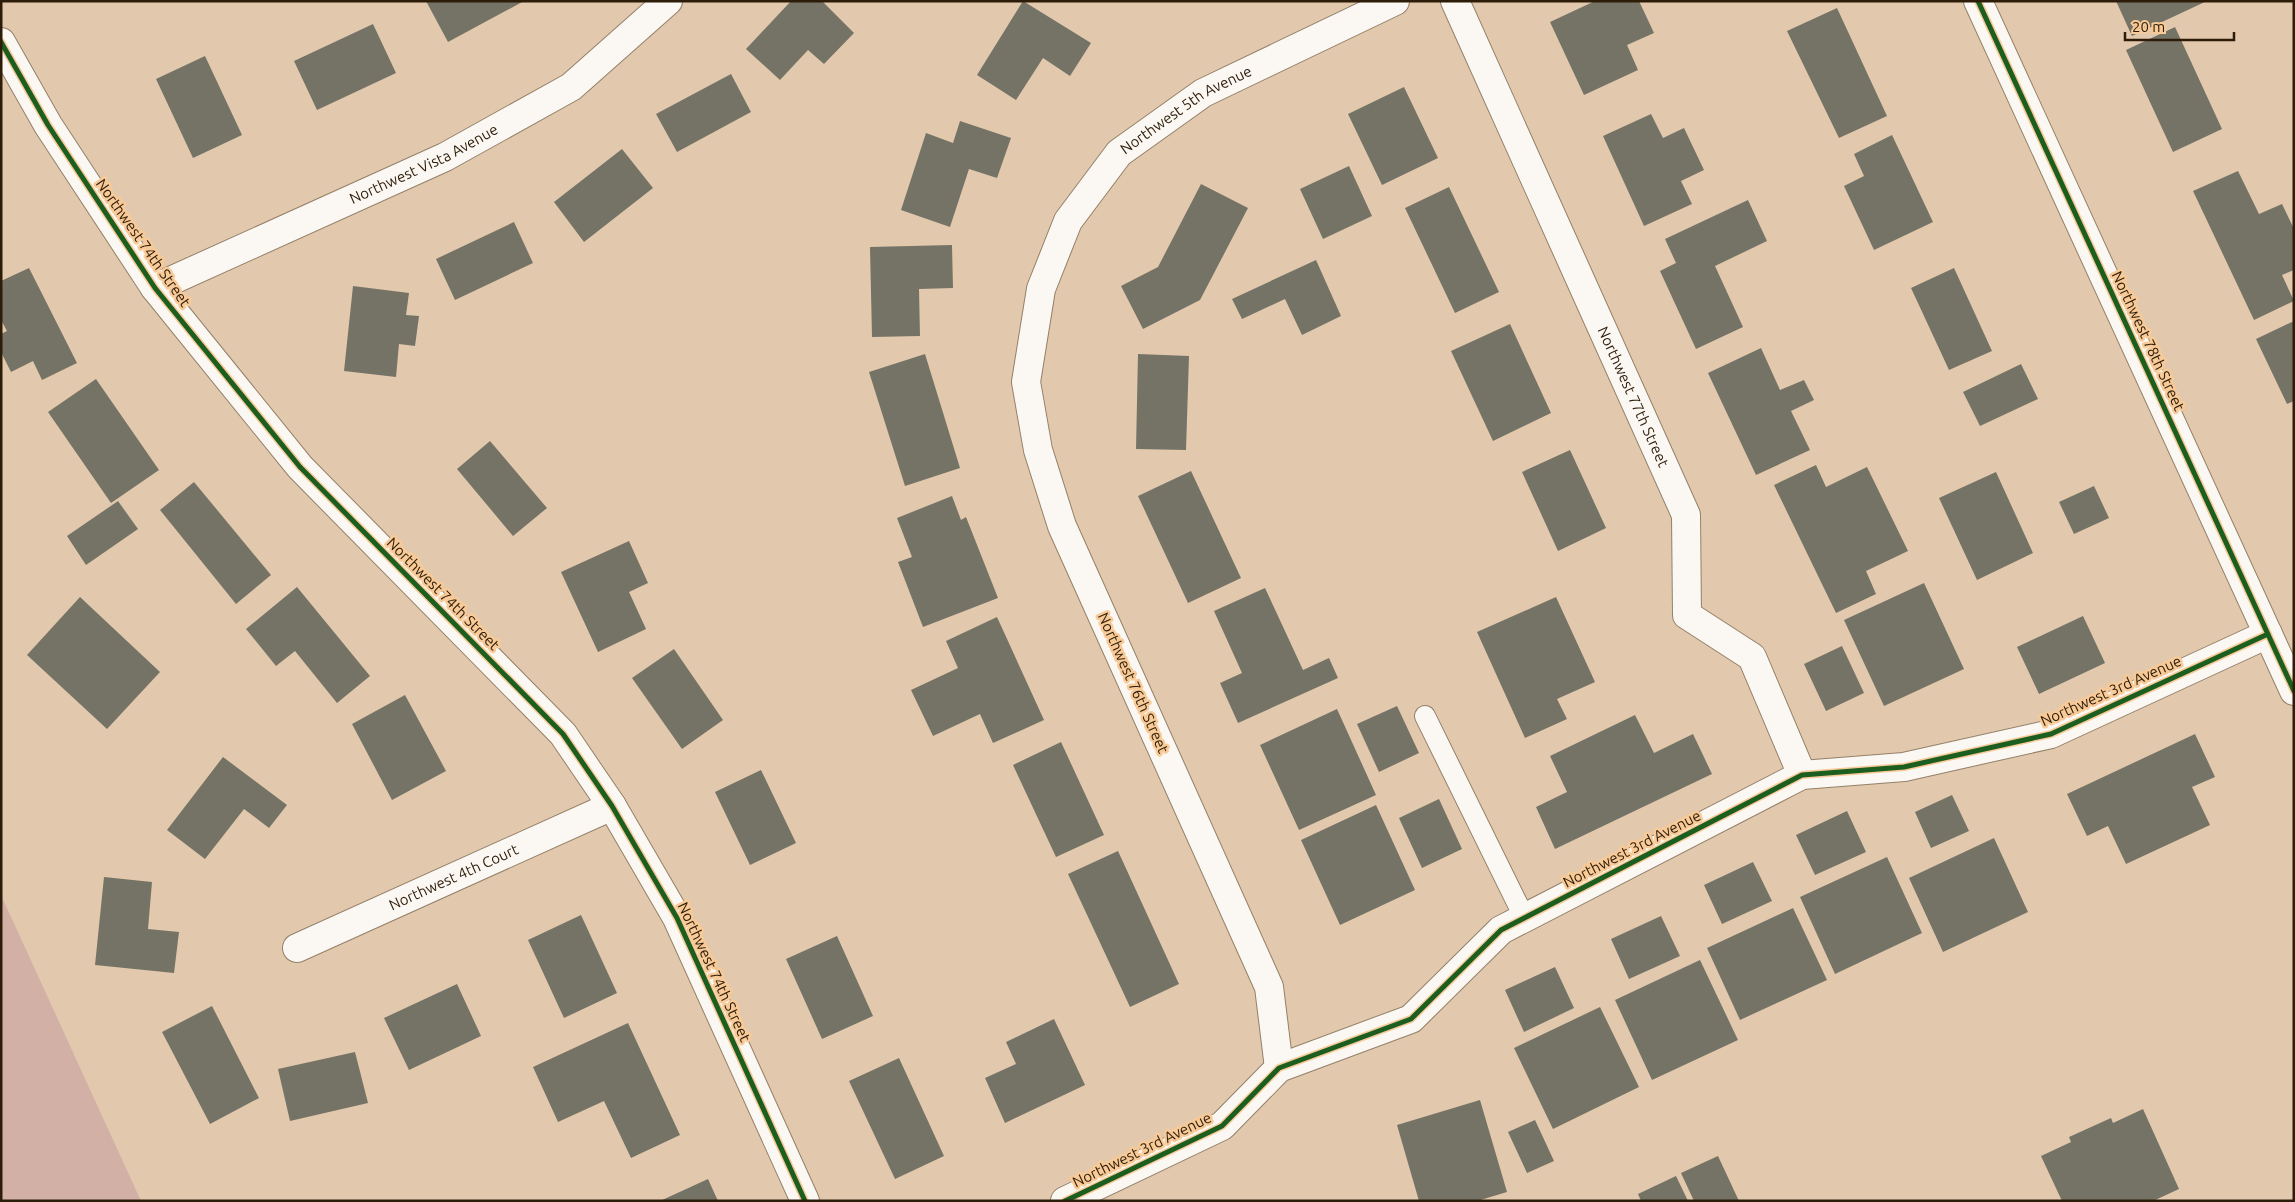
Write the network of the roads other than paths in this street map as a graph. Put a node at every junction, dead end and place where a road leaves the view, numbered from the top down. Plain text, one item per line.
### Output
1 (668, 1) edge
2 (1395, 1) edge
3 (1455, 1) edge
4 (1978, 1) edge
5 (1, 42) edge
6 (155, 288) junction
7 (1041, 289) joint
8 (2268, 634) junction
9 (2294, 691) edge
10 (1424, 716) dead end
11 (1802, 775) junction
12 (612, 806) junction
13 (1525, 919) junction
14 (297, 948) dead end
15 (1279, 1068) junction
16 (805, 1201) edge
17 (1066, 1201) edge

1 - 6 street, Northwest Vista Avenue
2 - 7 street, Northwest 5th Avenue
3 - 11 street, Northwest 77th Street
4 - 8 street, Northwest 78th Street
5 - 6 street, Northwest 74th Street
6 - 12 street, Northwest 74th Street
7 - 15 street, Northwest 76th Street
8 - 9 street, Northwest 78th Street
8 - 11 street, Northwest 3rd Avenue
10 - 13 lane
11 - 13 street, Northwest 3rd Avenue
12 - 14 street, Northwest 4th Court
12 - 16 street, Northwest 74th Street
13 - 15 street, Northwest 3rd Avenue
15 - 17 street, Northwest 3rd Avenue

